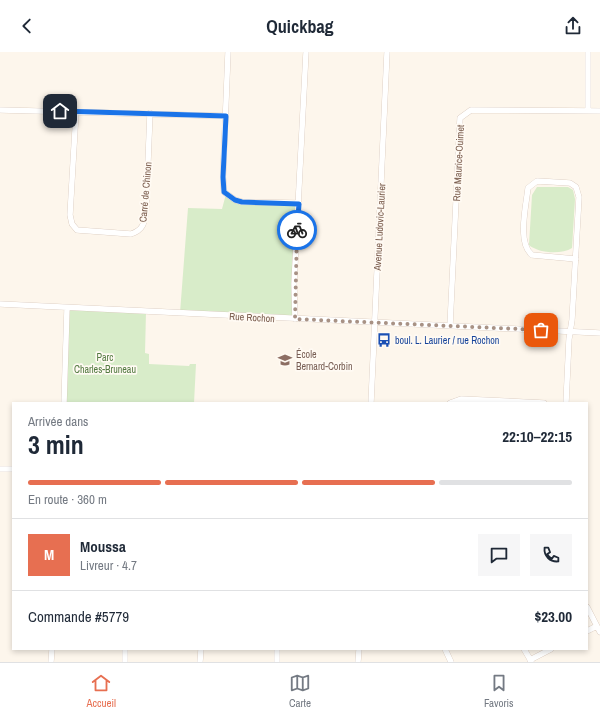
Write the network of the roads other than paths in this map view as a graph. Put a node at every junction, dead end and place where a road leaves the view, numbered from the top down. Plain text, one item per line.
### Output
1 (228, 52) edge
2 (306, 52) edge
3 (387, 52) edge
4 (588, 52) edge
5 (0, 110) edge
6 (588, 111) junction
7 (600, 111) edge
8 (76, 112) junction
9 (150, 113) junction
10 (226, 116) junction
11 (299, 204) junction
12 (576, 259) junction
13 (0, 304) edge
14 (67, 308) junction
15 (295, 319) junction
16 (374, 323) junction
17 (450, 326) junction
18 (571, 331) junction
19 (600, 333) edge
20 (64, 402) edge
21 (371, 402) edge
22 (453, 402) edge
23 (523, 402) edge
24 (566, 402) edge
25 (0, 469) edge
26 (12, 469) edge
27 (588, 609) edge
28 (597, 626) junction
29 (588, 630) edge
30 (600, 632) edge
31 (52, 650) edge
32 (126, 650) edge
33 (201, 650) edge
34 (277, 650) edge
35 (359, 650) edge
36 (445, 650) edge
37 (524, 650) edge
38 (549, 650) edge
39 (530, 661) edge
40 (51, 662) edge
41 (125, 662) edge
42 (200, 662) edge
43 (276, 662) edge
44 (358, 662) edge
45 (451, 662) edge

1 - 10 street
2 - 11 street
3 - 16 street, Avenue Ludovic-Laurier
4 - 6 street
5 - 8 street
6 - 7 street, Rue Maurice-Ouimet
6 - 17 street, Rue Maurice-Ouimet
8 - 9 street
8 - 9 street, Carré de Chinon
9 - 10 street
10 - 11 street
11 - 15 street
12 - 12 street
12 - 18 street
13 - 14 street, Rue Rochon
14 - 15 street, Rue Rochon
14 - 20 street
15 - 16 street, Rue Rochon
16 - 17 street, Rue Rochon
16 - 21 street, Avenue Ludovic-Laurier
17 - 18 street, Rue Rochon
18 - 19 street, Rue Rochon
18 - 24 street
22 - 23 street
25 - 26 street
27 - 28 street
28 - 29 street
28 - 30 street
31 - 40 street
32 - 41 street
33 - 42 street
34 - 43 street
35 - 44 street
36 - 45 street
37 - 39 street
38 - 39 street

